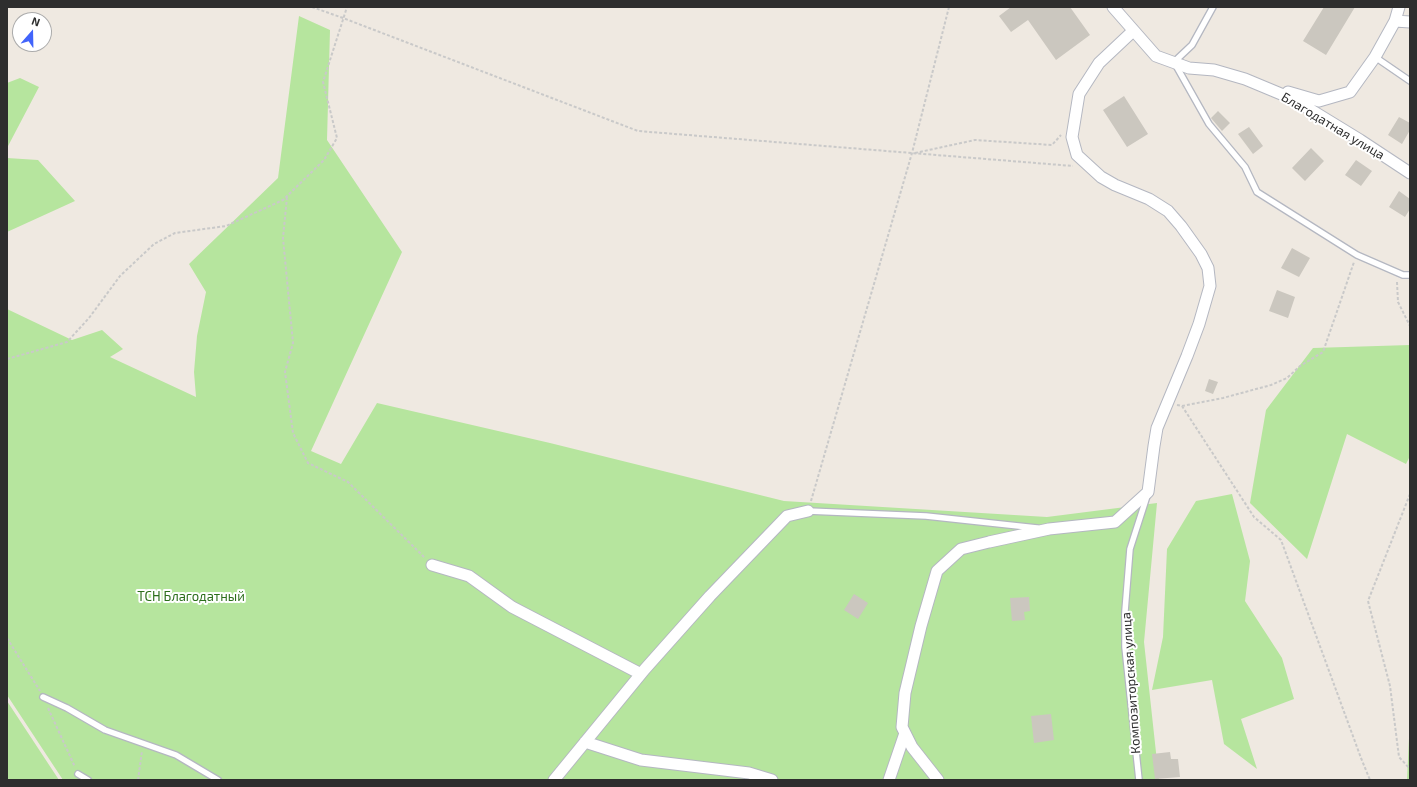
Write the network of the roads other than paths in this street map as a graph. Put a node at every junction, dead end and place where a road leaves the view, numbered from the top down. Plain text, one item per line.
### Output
1 (1113, 7) edge
2 (1213, 7) edge
3 (1399, 7) edge
4 (1395, 21) junction
5 (1410, 22) edge
6 (1133, 32) junction
7 (1375, 57) junction
8 (1174, 62) junction
9 (1245, 79) junction
10 (1410, 81) edge
11 (1410, 173) edge
12 (1410, 275) edge
13 (1148, 492) junction
14 (808, 512) joint
15 (1049, 529) junction
16 (432, 565) road end
17 (641, 674) junction
18 (43, 697) dead end
19 (905, 733) junction
20 (585, 742) junction
21 (78, 774) dead end
22 (88, 780) edge
23 (218, 780) edge
24 (554, 780) edge
25 (772, 780) edge
26 (889, 780) edge
27 (938, 780) edge
28 (1139, 780) edge

1 - 6 street, Благодатная улица
2 - 8 lane
3 - 4 street
4 - 5 street
4 - 7 street
6 - 8 street, Благодатная улица
6 - 13 street
7 - 9 street
7 - 10 lane
8 - 9 street, Благодатная улица
8 - 12 lane
9 - 11 street, Благодатная улица
13 - 15 street
13 - 28 lane, Композиторская улица
14 - 15 lane
14 - 17 street
15 - 19 street
16 - 17 street
17 - 20 street
18 - 23 lane
19 - 26 street
19 - 27 street
20 - 24 street
20 - 25 street
21 - 22 lane

